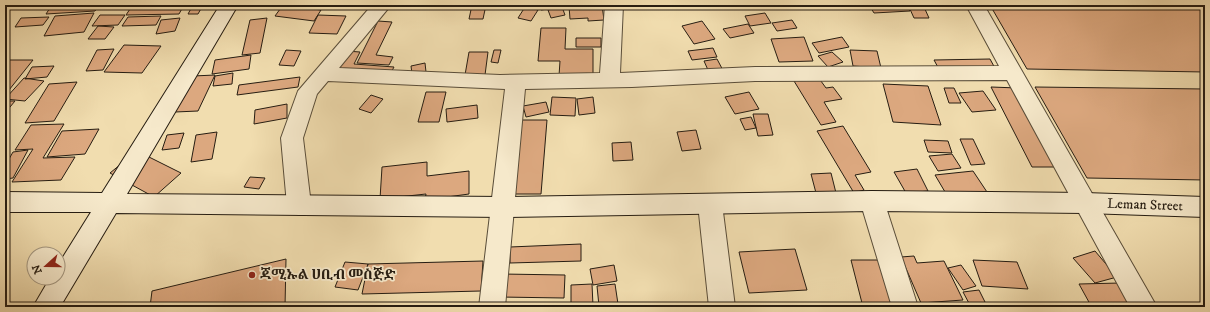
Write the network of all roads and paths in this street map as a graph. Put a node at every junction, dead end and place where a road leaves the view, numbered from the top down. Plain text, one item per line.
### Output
1 (229, 5) edge
2 (382, 5) edge
3 (614, 5) edge
4 (974, 5) edge
5 (1013, 73) junction
6 (322, 74) junction
7 (610, 80) junction
8 (516, 81) junction
9 (872, 201) junction
10 (5, 202) edge
11 (109, 203) junction
12 (1085, 203) junction
13 (710, 204) junction
14 (299, 205) junction
15 (504, 207) junction
16 (1205, 208) edge
17 (46, 307) edge
18 (492, 307) edge
19 (722, 307) edge
20 (906, 307) edge
21 (1144, 307) edge

1 - 11 street
2 - 6 street
3 - 7 street
4 - 5 street
5 - 7 street
5 - 12 street
6 - 8 street
6 - 14 street
7 - 8 street
8 - 15 street
9 - 12 street, Leman Street
9 - 13 street, Leman Street
9 - 20 street
10 - 11 street, Leman Street
11 - 14 street, Leman Street
11 - 17 street
12 - 16 street, Leman Street
12 - 21 street
13 - 15 street, Leman Street
13 - 19 street
14 - 15 street, Leman Street
15 - 18 street

